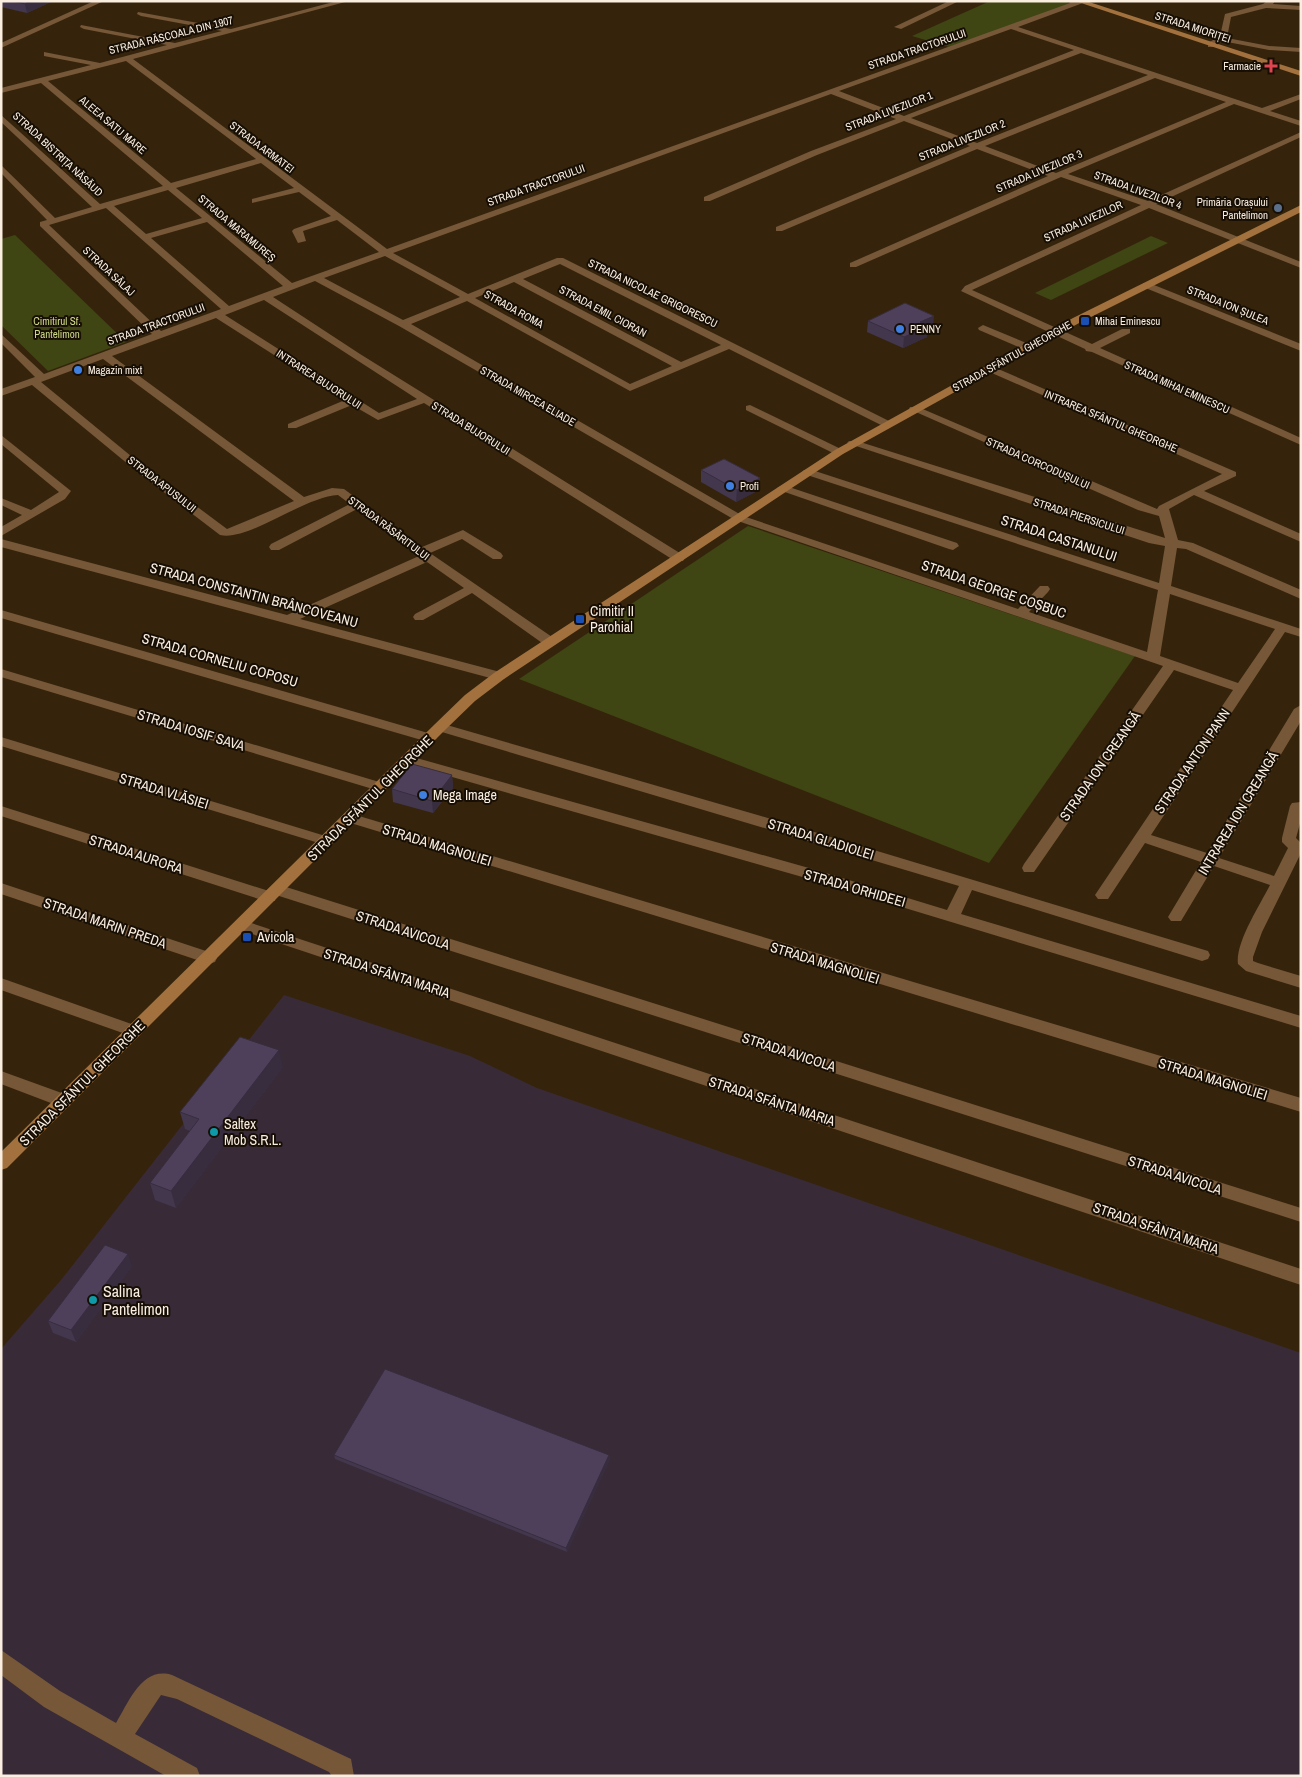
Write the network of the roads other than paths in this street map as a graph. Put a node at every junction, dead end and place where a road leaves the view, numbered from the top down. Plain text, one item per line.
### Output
1 (102, 1) edge
2 (346, 1) edge
3 (956, 1) edge
4 (1107, 1) edge
5 (1076, 2) edge
6 (1269, 4) edge
7 (1301, 8) edge
8 (141, 14) dead end
9 (84, 27) dead end
10 (898, 27) dead end
11 (1012, 27) junction
12 (232, 31) junction
13 (92, 36) dead end
14 (1222, 39) junction
15 (176, 45) junction
16 (1211, 45) junction
17 (1, 46) edge
18 (160, 49) junction
19 (1082, 50) junction
20 (1301, 50) edge
21 (48, 54) dead end
22 (127, 58) junction
23 (101, 65) junction
24 (1301, 74) edge
25 (1155, 75) junction
26 (42, 80) junction
27 (1, 87) edge
28 (11, 88) junction
29 (1, 91) edge
30 (831, 91) junction
31 (1301, 96) edge
32 (1235, 101) junction
33 (1263, 111) junction
34 (1, 117) edge
35 (902, 118) junction
36 (1301, 124) edge
37 (1301, 134) edge
38 (976, 146) junction
39 (261, 160) junction
40 (1, 168) edge
41 (1058, 175) junction
42 (170, 187) junction
43 (300, 189) junction
44 (707, 199) dead end
45 (255, 201) dead end
46 (1150, 205) junction
47 (103, 207) junction
48 (1301, 208) edge
49 (340, 216) junction
50 (208, 219) junction
51 (48, 222) junction
52 (779, 229) dead end
53 (145, 236) junction
54 (1236, 240) junction
55 (301, 241) dead end
56 (385, 252) junction
57 (853, 265) dead end
58 (1301, 265) edge
59 (316, 278) junction
60 (514, 278) junction
61 (1146, 285) junction
62 (290, 287) junction
63 (265, 296) junction
64 (467, 297) junction
65 (228, 310) junction
66 (217, 314) junction
67 (403, 324) junction
68 (983, 328) dead end
69 (1126, 331) dead end
70 (1054, 333) junction
71 (159, 335) junction
72 (1, 337) edge
73 (730, 345) junction
74 (1027, 347) junction
75 (1301, 348) edge
76 (1090, 349) junction
77 (104, 355) junction
78 (680, 366) junction
79 (989, 368) junction
80 (38, 380) junction
81 (1, 393) edge
82 (425, 399) junction
83 (353, 401) junction
84 (750, 408) dead end
85 (914, 409) junction
86 (886, 424) junction
87 (292, 426) dead end
88 (1, 438) edge
89 (1301, 442) edge
90 (853, 443) junction
91 (839, 452) junction
92 (808, 472) junction
93 (783, 488) junction
94 (1194, 491) junction
95 (1, 501) edge
96 (303, 502) junction
97 (357, 505) junction
98 (30, 514) junction
99 (1164, 514) junction
100 (739, 518) junction
101 (1, 532) edge
102 (1301, 538) edge
103 (1172, 542) junction
104 (1, 543) edge
105 (953, 546) dead end
106 (275, 547) dead end
107 (424, 554) junction
108 (497, 556) dead end
109 (679, 558) junction
110 (472, 588) junction
111 (1163, 588) junction
112 (1044, 589) dead end
113 (1301, 595) edge
114 (1021, 613) junction
115 (1, 614) edge
116 (419, 617) dead end
117 (289, 619) junction
118 (1282, 627) junction
119 (1301, 633) edge
120 (550, 642) junction
121 (1153, 658) junction
122 (1171, 664) junction
123 (1, 672) edge
124 (499, 676) junction
125 (1240, 688) junction
126 (1301, 709) edge
127 (440, 727) junction
128 (430, 738) junction
129 (1, 741) edge
130 (408, 760) junction
131 (381, 787) junction
132 (1297, 806) dead end
133 (1, 811) edge
134 (349, 818) junction
135 (1142, 837) junction
136 (328, 841) junction
137 (1298, 847) edge
138 (1210, 860) junction
139 (1029, 868) dead end
140 (1278, 882) junction
141 (967, 884) junction
142 (1, 888) edge
143 (274, 894) junction
144 (1102, 895) dead end
145 (952, 916) junction
146 (1176, 916) dead end
147 (242, 925) junction
148 (1202, 954) dead end
149 (209, 958) junction
150 (1301, 982) edge
151 (1, 984) edge
152 (1301, 1022) edge
153 (134, 1031) junction
154 (1, 1077) edge
155 (64, 1101) junction
156 (1301, 1105) edge
157 (1, 1163) edge
158 (1301, 1215) edge
159 (1301, 1277) edge
160 (1, 1661) edge
161 (120, 1738) junction
162 (190, 1776) edge
163 (343, 1776) edge

1 - 17 street
2 - 12 street, STRADA RĂSCOALA DIN 1907
3 - 10 street
4 - 5 street, STRADA TRACTORULUI
5 - 11 street, STRADA TRACTORULUI
5 - 16 street, STRADA MIORIȚEI
6 - 7 street
6 - 14 street
8 - 12 street
9 - 15 street
11 - 19 street
11 - 30 street, STRADA TRACTORULUI
12 - 15 street, STRADA RĂSCOALA DIN 1907
13 - 18 street
14 - 16 street
14 - 20 street
15 - 18 street, STRADA RĂSCOALA DIN 1907
16 - 24 street, STRADA MIORIȚEI
18 - 22 street, STRADA RĂSCOALA DIN 1907
19 - 25 street
19 - 35 street, STRADA LIVEZILOR 1
21 - 23 street
22 - 23 street, STRADA RĂSCOALA DIN 1907
22 - 39 street, STRADA ARMATEI
23 - 26 street, STRADA RĂSCOALA DIN 1907
25 - 32 street
25 - 38 street, STRADA LIVEZILOR 2
26 - 28 street, STRADA RĂSCOALA DIN 1907
26 - 42 street, ALEEA SATU MARE
27 - 28 street
28 - 29 street, STRADA RĂSCOALA DIN 1907
30 - 35 street, STRADA LIVEZILOR 4
30 - 56 street, STRADA TRACTORULUI
31 - 33 street
32 - 33 street
32 - 41 street, STRADA LIVEZILOR 3
33 - 36 street
34 - 47 street, STRADA BISTRIȚA NĂSĂUD
35 - 38 street, STRADA LIVEZILOR 4
35 - 44 street, STRADA LIVEZILOR 1
37 - 46 street, STRADA LIVEZILOR
38 - 41 street, STRADA LIVEZILOR 4
38 - 52 street, STRADA LIVEZILOR 2
39 - 42 street
39 - 43 street, STRADA ARMATEI
40 - 51 street, STRADA SĂLAJ
41 - 46 street, STRADA LIVEZILOR 4
41 - 57 street, STRADA LIVEZILOR 3
42 - 47 street
42 - 50 street, STRADA MARAMUREȘ
43 - 45 street
43 - 49 street, STRADA ARMATEI
46 - 54 street, STRADA LIVEZILOR 4
46 - 70 street, STRADA LIVEZILOR
47 - 51 street
47 - 53 street, STRADA BISTRIȚA NĂSĂUD
48 - 54 street, STRADA SFÂNTUL GHEORGHE
49 - 55 street
49 - 56 street, STRADA ARMATEI
50 - 53 street
50 - 62 street, STRADA MARAMUREȘ
51 - 71 street, STRADA SĂLAJ
53 - 65 street, STRADA BISTRIȚA NĂSĂUD
54 - 58 street, STRADA LIVEZILOR 4
54 - 61 street, STRADA SFÂNTUL GHEORGHE
56 - 59 street, STRADA TRACTORULUI
56 - 64 street, STRADA ROMA
59 - 62 street, STRADA TRACTORULUI
59 - 67 street, STRADA MIRCEA ELIADE
60 - 64 street, STRADA NICOLAE GRIGORESCU
60 - 73 street, STRADA NICOLAE GRIGORESCU
60 - 78 street, STRADA EMIL CIORAN
61 - 70 street, STRADA SFÂNTUL GHEORGHE
61 - 75 street, STRADA ION ȘULEA
62 - 63 street, STRADA TRACTORULUI
63 - 65 street, STRADA TRACTORULUI
63 - 82 street, STRADA BUJORULUI
64 - 67 street, STRADA NICOLAE GRIGORESCU
64 - 78 street, STRADA ROMA
65 - 66 street, STRADA TRACTORULUI
66 - 71 street, STRADA TRACTORULUI
66 - 83 street, INTRAREA BUJORULUI
67 - 100 street, STRADA MIRCEA ELIADE
68 - 74 street
69 - 76 street
70 - 74 street, STRADA SFÂNTUL GHEORGHE
70 - 76 street, STRADA MIHAI EMINESCU
71 - 77 street, STRADA TRACTORULUI
72 - 80 street, STRADA APUSULUI
73 - 78 street
73 - 86 street, STRADA NICOLAE GRIGORESCU
74 - 79 street, STRADA SFÂNTUL GHEORGHE
76 - 89 street, STRADA MIHAI EMINESCU
77 - 80 street, STRADA TRACTORULUI
77 - 96 street
79 - 85 street, STRADA SFÂNTUL GHEORGHE
79 - 94 street, INTRAREA SFÂNTUL GHEORGHE
80 - 81 street, STRADA TRACTORULUI
80 - 96 street, STRADA APUSULUI
82 - 83 street, INTRAREA BUJORULUI
82 - 109 street, STRADA BUJORULUI
83 - 87 street
84 - 91 street
85 - 86 street, STRADA SFÂNTUL GHEORGHE
85 - 99 street, STRADA CORCODUȘULUI
86 - 90 street, STRADA SFÂNTUL GHEORGHE
88 - 98 street
90 - 91 street, STRADA SFÂNTUL GHEORGHE
90 - 103 street, STRADA PIERSICULUI
91 - 92 street, STRADA SFÂNTUL GHEORGHE
92 - 93 street, STRADA SFÂNTUL GHEORGHE
92 - 111 street, STRADA CASTANULUI
93 - 100 street, STRADA SFÂNTUL GHEORGHE
93 - 105 street
94 - 99 street
94 - 102 street
95 - 98 street
96 - 97 street, STRADA RĂSĂRITULUI
97 - 106 street
97 - 107 street, STRADA RĂSĂRITULUI
98 - 101 street
99 - 103 street
100 - 109 street, STRADA SFÂNTUL GHEORGHE
100 - 114 street, STRADA GEORGE COȘBUC
103 - 111 street
103 - 113 street, STRADA PIERSICULUI
104 - 117 street, STRADA CONSTANTIN BRÂNCOVEANU
107 - 108 street
107 - 110 street, STRADA RĂSĂRITULUI
107 - 117 street
109 - 120 street, STRADA SFÂNTUL GHEORGHE
110 - 116 street
110 - 120 street, STRADA RĂSĂRITULUI
111 - 118 street, STRADA CASTANULUI
111 - 121 street
112 - 114 street
114 - 121 street, STRADA GEORGE COȘBUC
115 - 128 street, STRADA CORNELIU COPOSU
117 - 124 street, STRADA CONSTANTIN BRÂNCOVEANU
118 - 119 street, STRADA CASTANULUI
118 - 125 street, STRADA ANTON PANN
120 - 124 street, STRADA SFÂNTUL GHEORGHE
121 - 122 street, STRADA GEORGE COȘBUC
122 - 125 street, STRADA GEORGE COȘBUC
122 - 139 street, STRADA ION CREANGĂ
123 - 131 street, STRADA IOSIF SAVA
124 - 127 street, STRADA SFÂNTUL GHEORGHE
125 - 135 street, STRADA ANTON PANN
126 - 138 street, INTRAREA ION CREANGĂ
127 - 128 street, STRADA SFÂNTUL GHEORGHE
127 - 141 street, STRADA GLADIOLEI
128 - 130 street, STRADA SFÂNTUL GHEORGHE
129 - 136 street, STRADA VLĂSIEI
130 - 131 street, STRADA SFÂNTUL GHEORGHE
130 - 145 street, STRADA ORHIDEEI
131 - 134 street, STRADA SFÂNTUL GHEORGHE
132 - 137 street
133 - 143 street, STRADA AURORA
134 - 136 street, STRADA SFÂNTUL GHEORGHE
134 - 156 street, STRADA MAGNOLIEI
135 - 138 street
135 - 144 street, STRADA ANTON PANN
136 - 143 street, STRADA SFÂNTUL GHEORGHE
137 - 140 street
138 - 140 street
138 - 146 street, INTRAREA ION CREANGĂ
140 - 150 street
141 - 145 street
141 - 148 street, STRADA GLADIOLEI
142 - 149 street, STRADA MARIN PREDA
143 - 147 street, STRADA SFÂNTUL GHEORGHE
143 - 158 street, STRADA AVICOLA
145 - 152 street, STRADA ORHIDEEI
147 - 149 street, STRADA SFÂNTUL GHEORGHE
147 - 159 street, STRADA SFÂNTA MARIA
149 - 153 street, STRADA SFÂNTUL GHEORGHE
151 - 153 street
153 - 155 street, STRADA SFÂNTUL GHEORGHE
154 - 155 street
155 - 157 street, STRADA SFÂNTUL GHEORGHE
160 - 161 street
161 - 162 street
161 - 163 street

